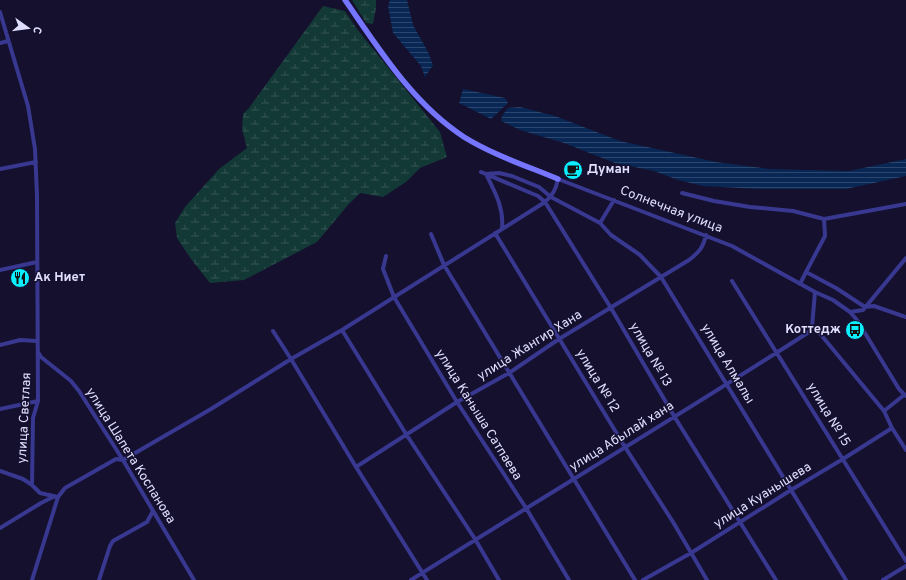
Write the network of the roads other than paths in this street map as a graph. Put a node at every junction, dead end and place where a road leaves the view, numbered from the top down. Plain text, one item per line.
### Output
1 (346, 0) edge
2 (0, 12) edge
3 (8, 41) junction
4 (0, 43) edge
5 (36, 162) junction
6 (0, 169) edge
7 (481, 172) dead end
8 (486, 174) junction
9 (558, 178) junction
10 (682, 193) dead end
11 (551, 197) junction
12 (614, 200) junction
13 (545, 202) junction
14 (906, 204) edge
15 (824, 219) junction
16 (600, 223) junction
17 (502, 228) junction
18 (495, 233) junction
19 (431, 234) dead end
20 (706, 236) junction
21 (386, 256) dead end
22 (906, 258) edge
23 (37, 262) junction
24 (444, 264) junction
25 (0, 270) edge
26 (806, 272) junction
27 (661, 277) junction
28 (732, 281) dead end
29 (800, 284) junction
30 (815, 292) junction
31 (394, 297) junction
32 (865, 307) junction
33 (611, 308) junction
34 (850, 312) junction
35 (906, 317) edge
36 (342, 330) junction
37 (816, 330) dead end
38 (273, 331) dead end
39 (559, 339) junction
40 (37, 341) junction
41 (0, 345) edge
42 (38, 351) junction
43 (777, 352) junction
44 (291, 359) junction
45 (509, 373) junction
46 (727, 384) junction
47 (905, 396) edge
48 (38, 401) junction
49 (457, 402) junction
50 (0, 409) edge
51 (884, 411) junction
52 (674, 416) junction
53 (892, 428) junction
54 (406, 434) junction
55 (625, 447) junction
56 (906, 450) edge
57 (843, 459) junction
58 (123, 460) junction
59 (356, 467) junction
60 (0, 471) edge
61 (574, 479) junction
62 (32, 485) junction
63 (791, 490) junction
64 (53, 497) junction
65 (58, 497) junction
66 (526, 508) junction
67 (153, 511) junction
68 (740, 523) junction
69 (0, 528) edge
70 (475, 539) junction
71 (691, 553) junction
72 (906, 561) edge
73 (906, 566) edge
74 (423, 572) junction
75 (32, 580) edge
76 (99, 580) edge
77 (194, 580) edge
78 (411, 580) edge
79 (427, 580) edge
80 (500, 580) edge
81 (569, 580) edge
82 (635, 580) edge
83 (643, 580) edge
84 (707, 580) edge
85 (776, 580) edge
86 (846, 580) edge
87 (883, 580) edge

1 - 9 street, Солнечная улица
2 - 3 street, улица Светлая
3 - 4 street
3 - 5 street, улица Светлая
5 - 6 street
5 - 23 street, улица Светлая
7 - 8 street
8 - 11 street, улица Алмалы
8 - 13 street
8 - 17 street
9 - 11 street
9 - 12 street, Солнечная улица
10 - 15 street
11 - 13 street
11 - 16 street, улица Алмалы
12 - 16 street
12 - 20 street, Солнечная улица
13 - 17 street
13 - 33 street, улица № 13
14 - 15 street
15 - 26 street
16 - 27 street, улица Алмалы
17 - 18 street
18 - 24 street
18 - 39 street, улица № 12
19 - 24 street
20 - 27 street, улица Жангир Хана
20 - 29 street, Солнечная улица
21 - 31 street, улица Каныша Сатпаева
22 - 32 street
23 - 25 street
23 - 40 street, улица Светлая
24 - 31 street
24 - 45 street
26 - 29 street
26 - 32 street
27 - 33 street, улица Жангир Хана
27 - 46 street, улица Алмалы
28 - 43 street, улица № 15
29 - 30 street, Солнечная улица
30 - 34 street, Солнечная улица
30 - 43 street, улица Абылай хана
31 - 36 street
31 - 49 street, улица Каныша Сатпаева
32 - 34 street
32 - 35 street
33 - 39 street, улица Жангир Хана
33 - 52 street, улица № 13
34 - 47 street, Солнечная улица
36 - 44 street
36 - 54 street
37 - 51 street
38 - 44 street
39 - 45 street, улица Жангир Хана
39 - 55 street, улица № 12
40 - 41 street
40 - 42 street, улица Светлая
42 - 48 street, улица Светлая
42 - 58 street, улица Шапета Коспанова
43 - 46 street, улица Абылай хана
43 - 57 street, улица № 15
44 - 58 street
44 - 59 street
45 - 49 street, улица Жангир Хана
45 - 61 street
46 - 52 street, улица Абылай хана
46 - 63 street, улица Алмалы
47 - 51 street
48 - 50 street
48 - 62 street, улица Светлая
49 - 54 street, улица Жангир Хана
49 - 66 street, улица Каныша Сатпаева
51 - 53 street
52 - 55 street, улица Абылай хана
52 - 68 street, улица № 13
53 - 56 street
53 - 57 street, улица Куанышева
54 - 59 street, улица Жангир Хана
54 - 70 street
55 - 61 street, улица Абылай хана
55 - 71 street, улица № 12
57 - 63 street, улица Куанышева
57 - 72 street, улица № 15
58 - 65 street
58 - 67 street, улица Шапета Коспанова
59 - 74 street
60 - 62 street
61 - 66 street, улица Абылай хана
61 - 82 street
62 - 64 street
63 - 68 street, улица Куанышева
63 - 86 street, улица Алмалы
64 - 65 street
64 - 69 street
65 - 75 street
66 - 70 street, улица Абылай хана
66 - 81 street, улица Каныша Сатпаева
67 - 76 street
67 - 77 street, улица Шапета Коспанова
68 - 71 street, улица Куанышева
68 - 85 street, улица № 13
70 - 74 street, улица Абылай хана
70 - 80 street
71 - 83 street, улица Куанышева
71 - 84 street, улица № 12
73 - 87 street
74 - 78 street, улица Абылай хана
74 - 79 street

